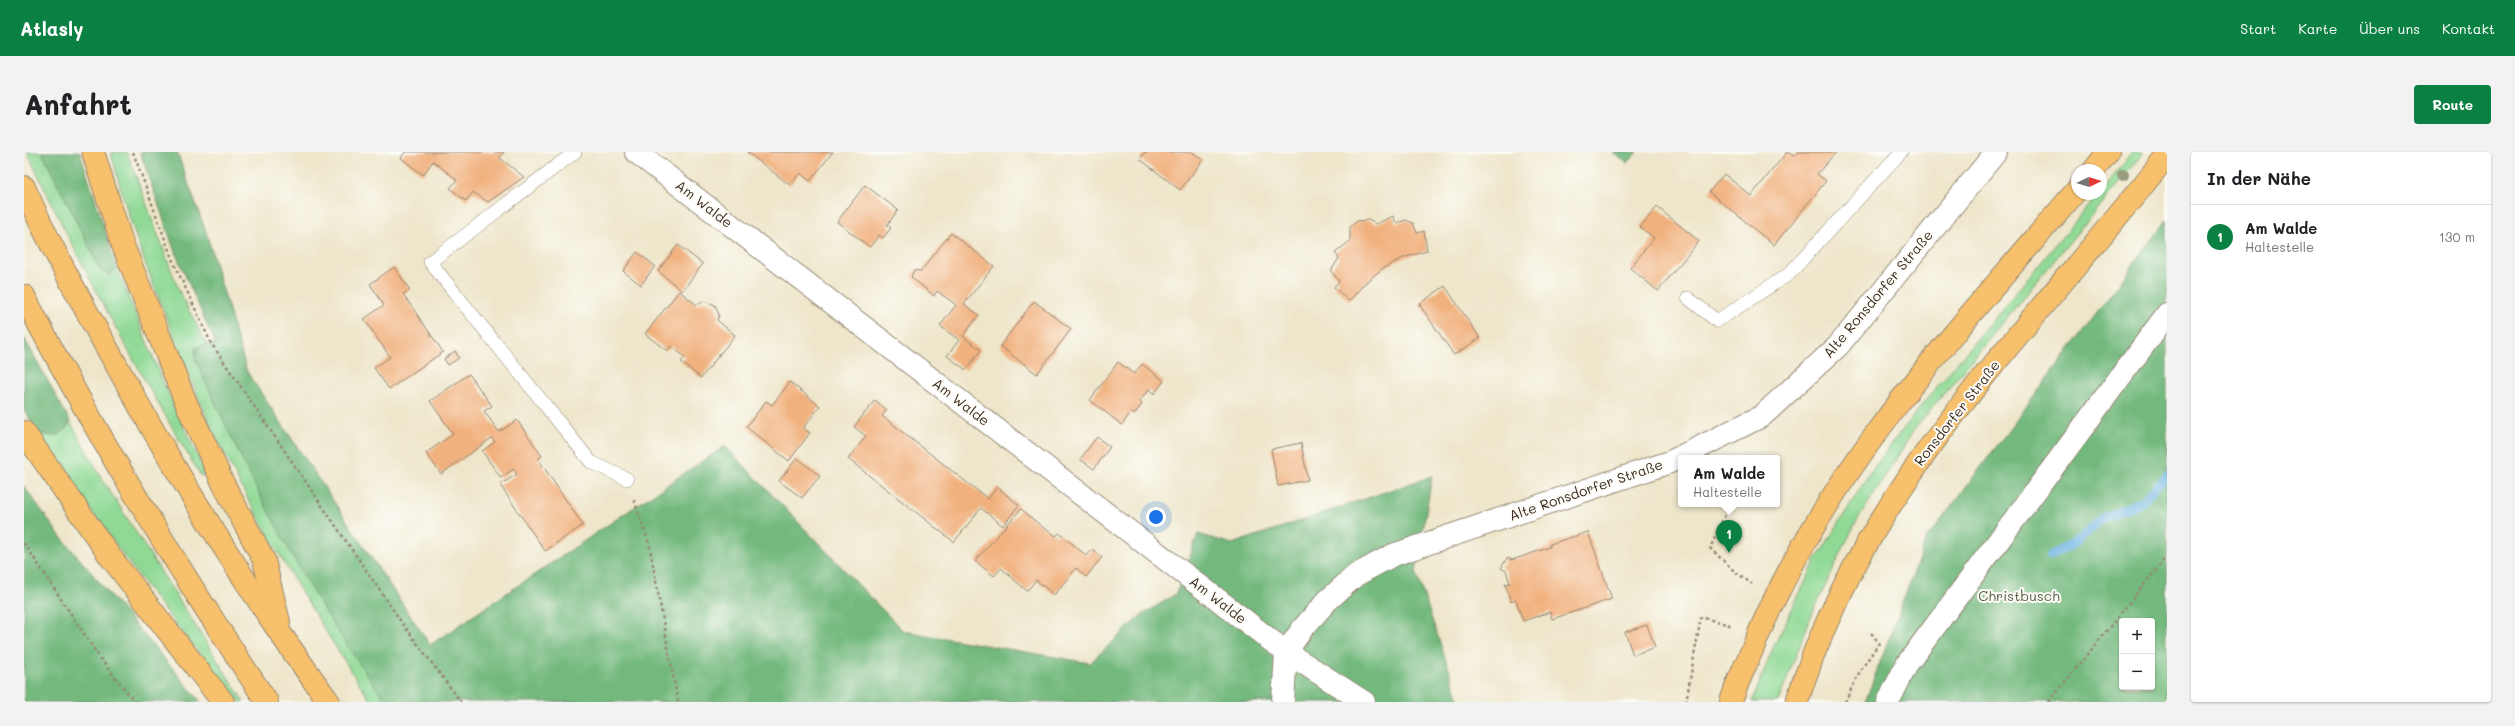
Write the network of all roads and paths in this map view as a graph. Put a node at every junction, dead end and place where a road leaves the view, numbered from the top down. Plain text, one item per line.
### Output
1 (93, 152) edge
2 (133, 152) edge
3 (575, 152) edge
4 (636, 152) edge
5 (1901, 152) edge
6 (1996, 152) edge
7 (2108, 152) edge
8 (2167, 156) edge
9 (2099, 164) edge
10 (24, 187) edge
11 (2071, 197) edge
12 (24, 296) edge
13 (1688, 298) dead end
14 (2167, 314) edge
15 (24, 432) edge
16 (1684, 455) edge
17 (1678, 458) edge
18 (627, 479) joint
19 (1729, 507) edge
20 (24, 543) edge
21 (2167, 556) edge
22 (1733, 570) dead end
23 (1709, 620) dead end
24 (1868, 632) dead end
25 (283, 636) junction
26 (1286, 652) junction
27 (135, 702) edge
28 (222, 702) edge
29 (267, 702) edge
30 (329, 702) edge
31 (461, 702) edge
32 (678, 702) edge
33 (1283, 702) edge
34 (1364, 702) edge
35 (1686, 702) edge
36 (1731, 702) edge
37 (1797, 702) edge
38 (1845, 702) edge
39 (1888, 702) edge
40 (2049, 702) edge

1 - 25 main road
2 - 31 path
3 - 18 lane
4 - 26 street, Am Walde
5 - 13 lane
6 - 16 street, Alte Ronsdorfer Straße
7 - 9 main road
8 - 37 main road, Ronsdorfer Straße
10 - 25 main road
11 - 36 main road
12 - 29 main road
14 - 39 street
15 - 28 main road
17 - 26 street, Alte Ronsdorfer Straße
18 - 32 path
19 - 22 path
20 - 27 path
21 - 40 path
23 - 35 path
24 - 38 path
25 - 30 main road
26 - 33 street
26 - 34 street, Am Walde

